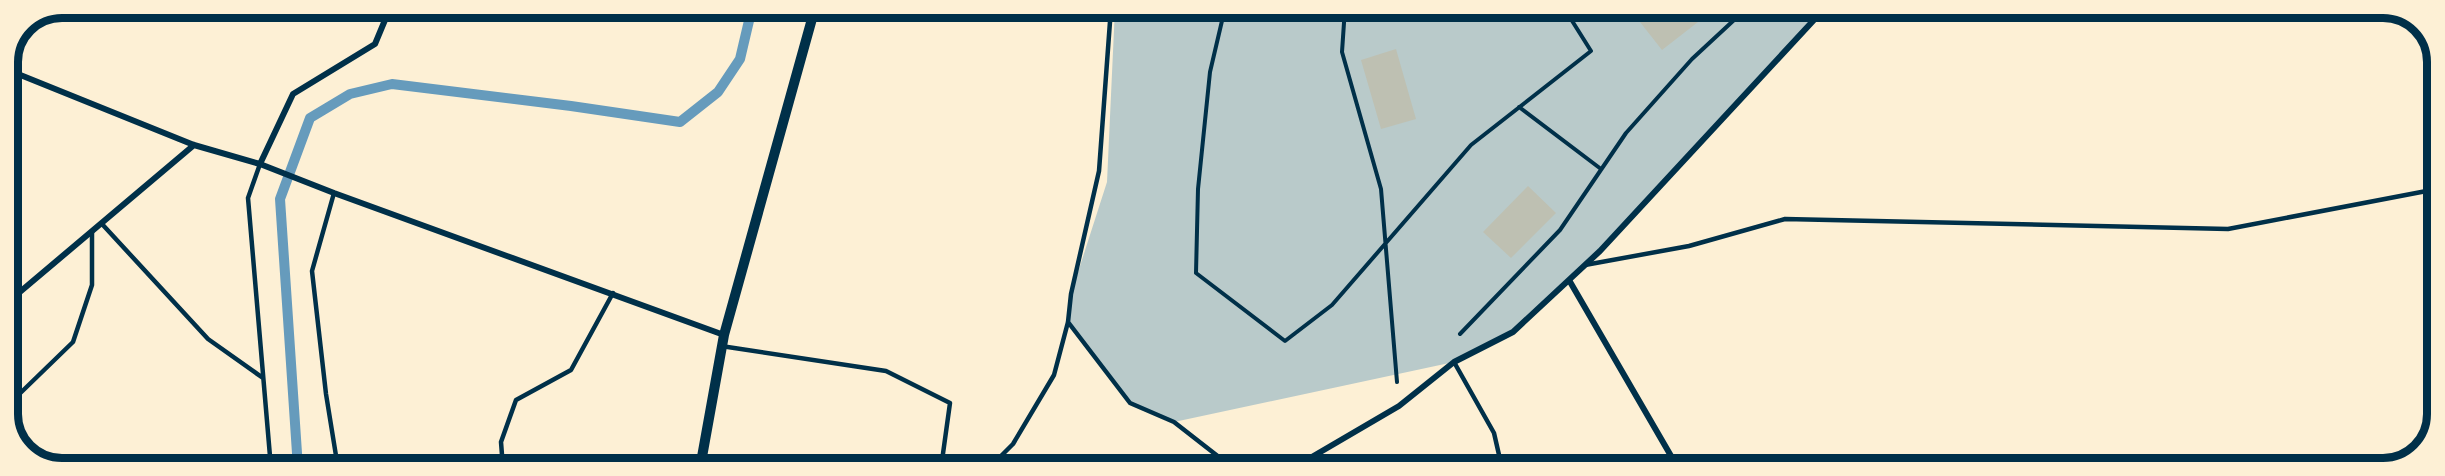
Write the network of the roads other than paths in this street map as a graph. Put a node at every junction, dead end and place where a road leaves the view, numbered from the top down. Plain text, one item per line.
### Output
1 (386, 18) edge
2 (812, 18) edge
3 (1110, 18) edge
4 (1816, 18) edge
5 (18, 74) edge
6 (194, 145) junction
7 (260, 164) junction
8 (2427, 191) edge
9 (334, 193) junction
10 (102, 224) junction
11 (92, 232) junction
12 (1585, 265) junction
13 (1569, 280) junction
14 (613, 293) junction
15 (18, 294) edge
16 (1068, 322) junction
17 (724, 335) junction
18 (721, 346) junction
19 (1454, 362) junction
20 (264, 378) junction
21 (18, 395) edge
22 (270, 458) edge
23 (336, 458) edge
24 (502, 458) edge
25 (702, 458) edge
26 (942, 458) edge
27 (999, 458) edge
28 (1220, 458) edge
29 (1310, 458) edge
30 (1500, 458) edge
31 (1672, 458) edge

1 - 7 street
2 - 17 street
3 - 16 lane
4 - 12 street
5 - 6 street
6 - 7 street
6 - 10 street
7 - 9 street
7 - 20 lane
8 - 12 lane
9 - 14 street
9 - 23 lane
10 - 11 street
10 - 20 lane
11 - 15 street
11 - 21 lane
12 - 13 street
13 - 19 street
13 - 31 street
14 - 17 street
14 - 24 lane
16 - 27 lane
16 - 28 lane
17 - 18 street
18 - 25 street
18 - 26 lane
19 - 29 street
19 - 30 lane
20 - 22 lane

